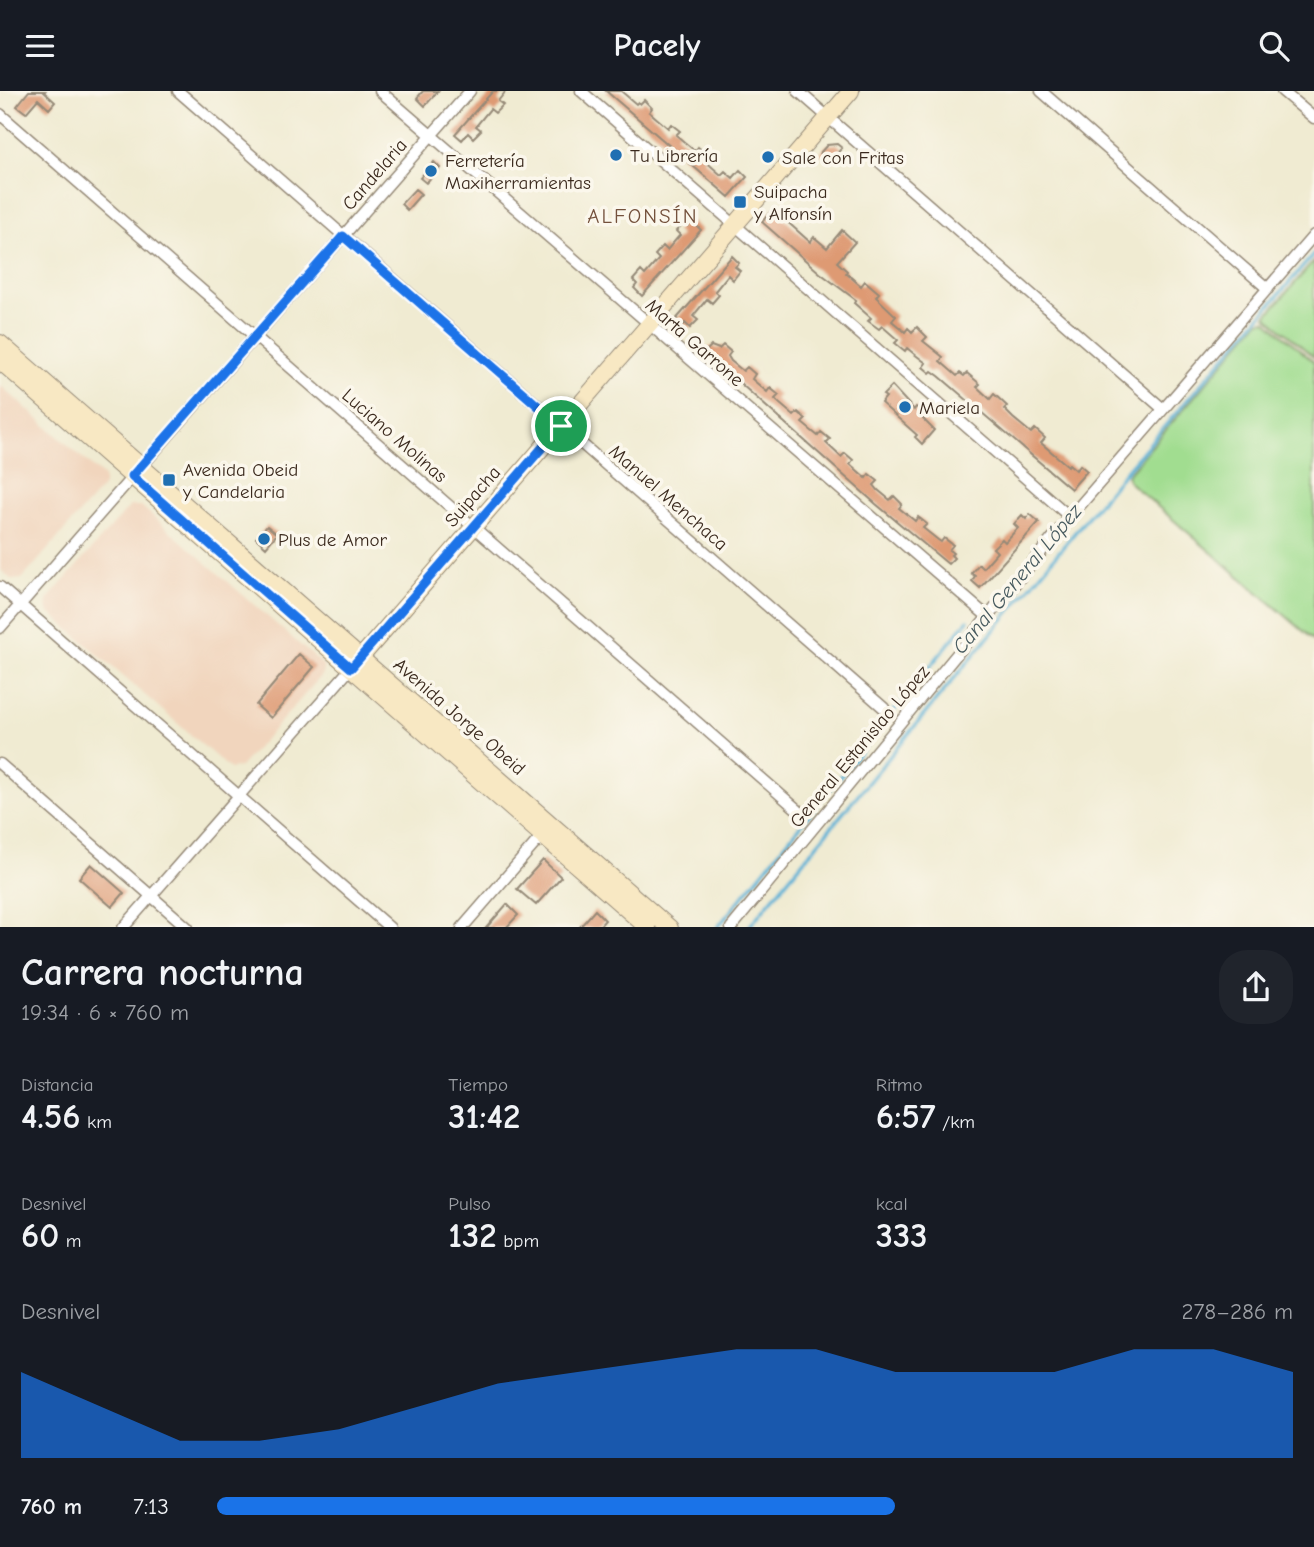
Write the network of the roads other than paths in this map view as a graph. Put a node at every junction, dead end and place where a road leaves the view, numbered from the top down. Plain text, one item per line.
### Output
1 (178, 91) edge
2 (380, 91) edge
3 (470, 91) edge
4 (581, 91) edge
5 (798, 91) edge
6 (850, 91) edge
7 (1041, 91) edge
8 (1282, 91) edge
9 (0, 114) edge
10 (828, 117) junction
11 (1314, 118) edge
12 (431, 135) junction
13 (735, 225) junction
14 (1314, 235) edge
15 (343, 236) junction
16 (1268, 289) junction
17 (648, 325) junction
18 (255, 336) junction
19 (0, 343) edge
20 (0, 361) edge
21 (1163, 408) junction
22 (561, 426) junction
23 (136, 471) junction
24 (1070, 517) junction
25 (474, 527) junction
26 (0, 587) edge
27 (20, 605) junction
28 (988, 617) junction
29 (0, 628) edge
30 (356, 663) junction
31 (884, 708) dead end
32 (0, 764) edge
33 (239, 796) junction
34 (799, 811) dead end
35 (547, 830) junction
36 (152, 896) junction
37 (124, 927) edge
38 (188, 927) edge
39 (390, 927) edge
40 (462, 927) edge
41 (648, 927) edge
42 (670, 927) edge
43 (731, 927) edge

1 - 15 street, Manuel Menchaca
2 - 12 street, Marta Garrone
3 - 12 street, Candelaria
4 - 13 street
5 - 10 street
6 - 10 main road, Suipacha
7 - 16 street
8 - 11 street
9 - 18 street, Luciano Molinas
10 - 13 main road, Suipacha
10 - 21 street
12 - 15 street, Candelaria
12 - 17 street, Marta Garrone
13 - 17 main road, Suipacha
13 - 24 street
14 - 16 street, General Estanislao López
15 - 18 street, Candelaria
15 - 22 street, Manuel Menchaca
16 - 21 street, General Estanislao López
17 - 22 main road, Suipacha
17 - 28 street, Marta Garrone
18 - 23 street, Candelaria
18 - 25 street, Luciano Molinas
19 - 23 main road, Avenida Jorge Obeid
20 - 23 main road, Avenida Jorge Obeid
21 - 24 street, General Estanislao López
22 - 25 main road, Suipacha
22 - 31 street, Manuel Menchaca
23 - 27 street, Candelaria
23 - 30 main road, Avenida Jorge Obeid
24 - 28 street, General Estanislao López
25 - 30 main road, Suipacha
25 - 34 street, Luciano Molinas
26 - 27 street
27 - 29 street, Candelaria
27 - 33 street
28 - 43 street, General Estanislao López
30 - 33 street, Suipacha
30 - 35 main road, Avenida Jorge Obeid
32 - 36 street
33 - 36 street, Suipacha
33 - 39 street
35 - 40 street
35 - 41 main road, Avenida Jorge Obeid
35 - 42 main road, Avenida Jorge Obeid
36 - 37 street, Suipacha
36 - 38 street

